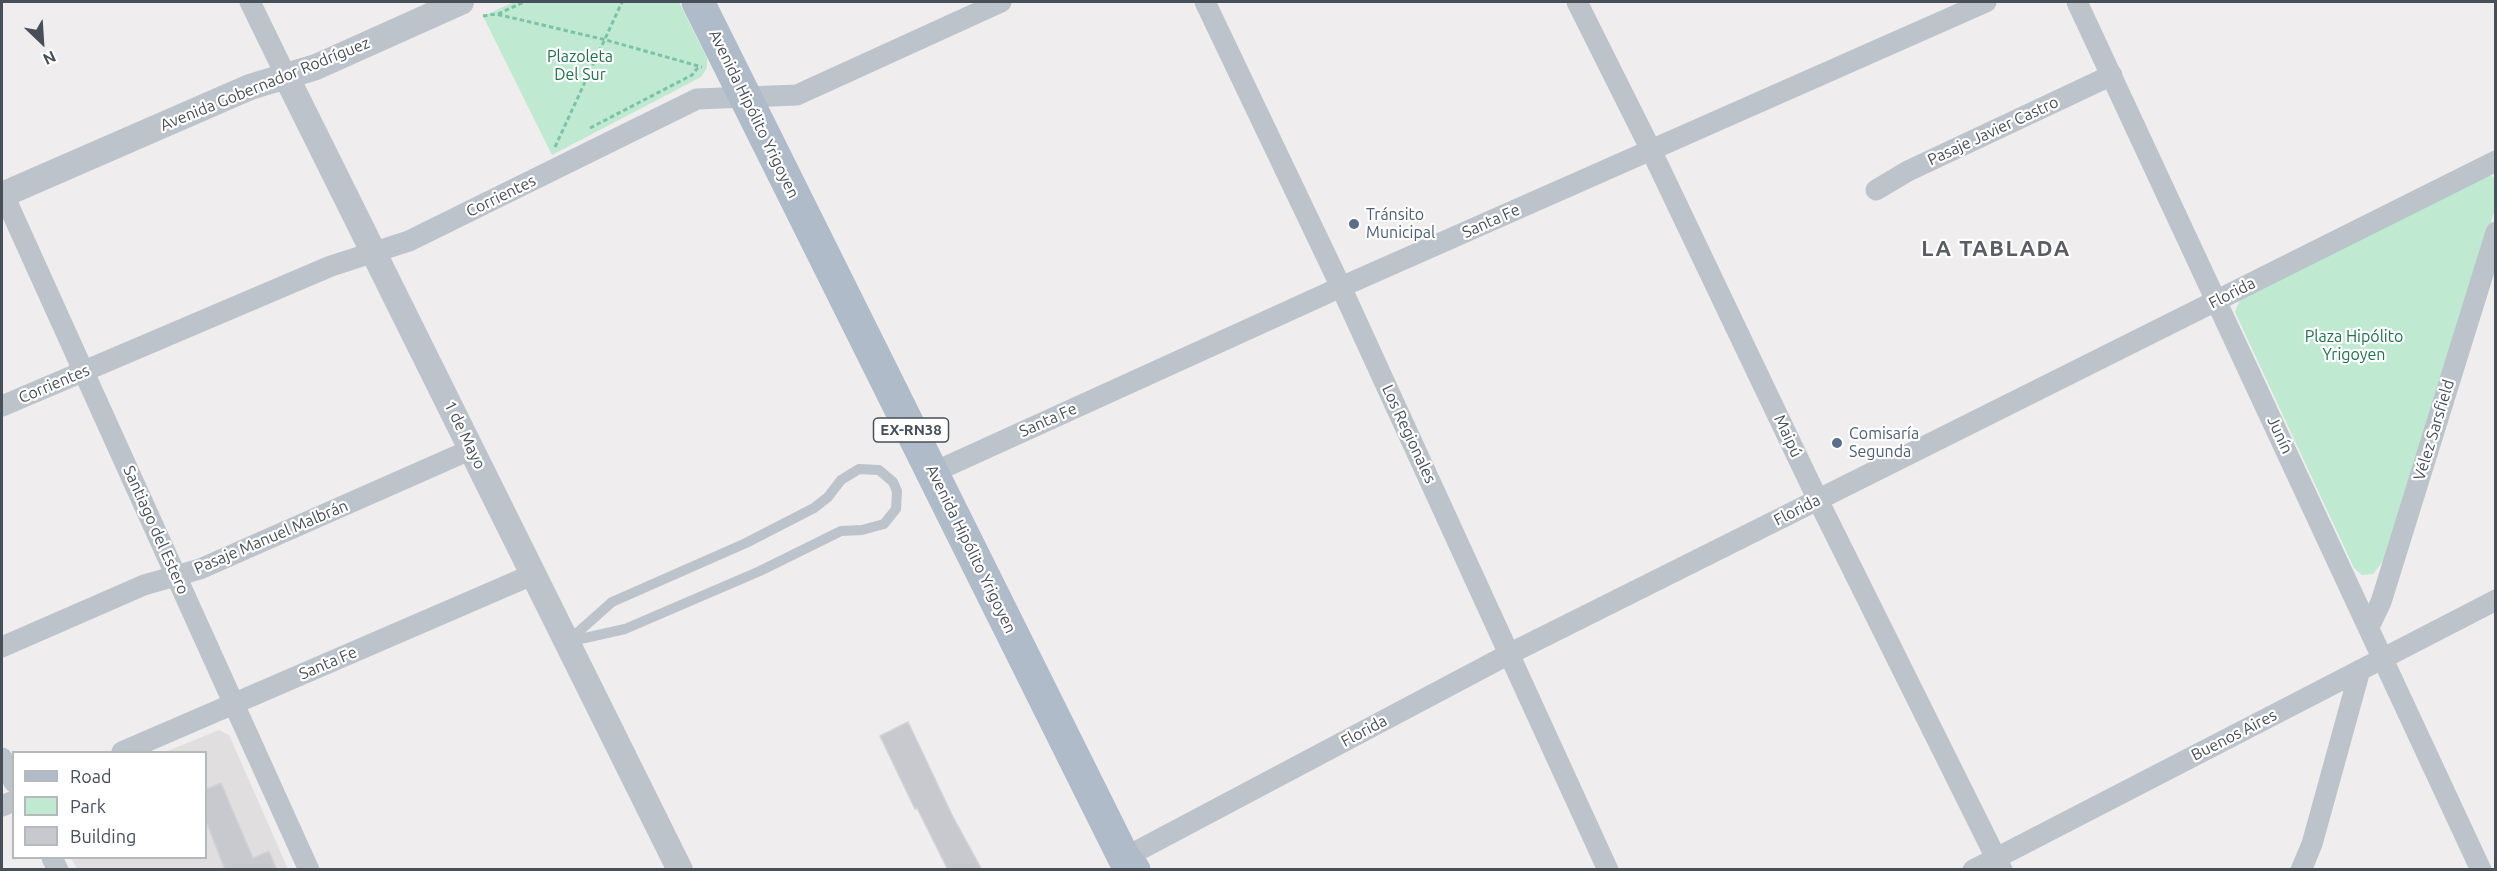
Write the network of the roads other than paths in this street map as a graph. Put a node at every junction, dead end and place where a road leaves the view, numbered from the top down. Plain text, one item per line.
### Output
1 (250, 2) edge
2 (698, 2) edge
3 (1000, 2) edge
4 (1205, 2) edge
5 (1577, 2) edge
6 (1986, 2) edge
7 (2078, 2) edge
8 (454, 3) edge
9 (2112, 75) junction
10 (286, 76) junction
11 (745, 97) junction
12 (1651, 150) junction
13 (2496, 161) edge
14 (1876, 190) dead end
15 (2, 194) edge
16 (2496, 232) edge
17 (375, 252) junction
18 (1341, 287) junction
19 (2218, 301) junction
20 (85, 370) junction
21 (2, 406) edge
22 (472, 449) junction
23 (932, 473) junction
24 (1818, 500) junction
25 (534, 574) junction
26 (176, 575) junction
27 (2496, 600) edge
28 (2369, 627) junction
29 (567, 642) junction
30 (2, 647) edge
31 (1511, 653) junction
32 (2383, 658) junction
33 (2360, 670) junction
34 (235, 703) junction
35 (127, 751) edge
36 (2, 758) edge
37 (12, 778) edge
38 (1999, 864) edge
39 (1121, 866) edge
40 (309, 870) edge
41 (680, 870) edge
42 (1608, 870) edge
43 (1973, 870) edge
44 (2301, 870) edge
45 (2481, 870) edge

1 - 10 street, 1 de Mayo
2 - 11 main road, Avenida Hipólito Yrigoyen / EX-RN38
3 - 11 street, Corrientes
4 - 18 street, Los Regionales
5 - 12 street, Maipú
6 - 12 street, Santa Fe
7 - 9 street, Junín
8 - 10 street, Avenida Gobernador Rodríguez
9 - 14 street, Pasaje Javier Castro
9 - 19 street, Junín
10 - 15 street, Avenida Gobernador Rodríguez
10 - 17 street, 1 de Mayo
11 - 17 street, Corrientes
11 - 23 main road, Avenida Hipólito Yrigoyen / EX-RN38
12 - 18 street, Santa Fe
12 - 24 street, Maipú
13 - 19 street, Florida
15 - 20 street, Santiago del Estero
16 - 28 street, Vélez Sarsfield
17 - 20 street, Corrientes
17 - 22 street, 1 de Mayo
18 - 23 street, Santa Fe
18 - 31 street, Los Regionales
19 - 24 street, Florida
19 - 28 street, Junín
20 - 21 street, Corrientes
20 - 26 street, Santiago del Estero
22 - 25 street, 1 de Mayo
22 - 26 street, Pasaje Manuel Malbrán
23 - 39 main road, Avenida Hipólito Yrigoyen / EX-RN38
24 - 31 street, Florida
24 - 38 street, Maipú
25 - 29 street, 1 de Mayo
25 - 34 street, Santa Fe
26 - 30 street, Pasaje Manuel Malbrán
26 - 34 street, Santiago del Estero
27 - 32 street, Buenos Aires
28 - 32 street, Junín
29 - 29 lane
29 - 41 street, 1 de Mayo
31 - 39 street, Florida
31 - 42 street, Los Regionales
32 - 33 street, Buenos Aires
32 - 45 street, Junín
33 - 38 street, Buenos Aires
33 - 44 street
34 - 35 street, Santa Fe
34 - 40 street, Santiago del Estero
36 - 37 street
38 - 43 street, Buenos Aires

